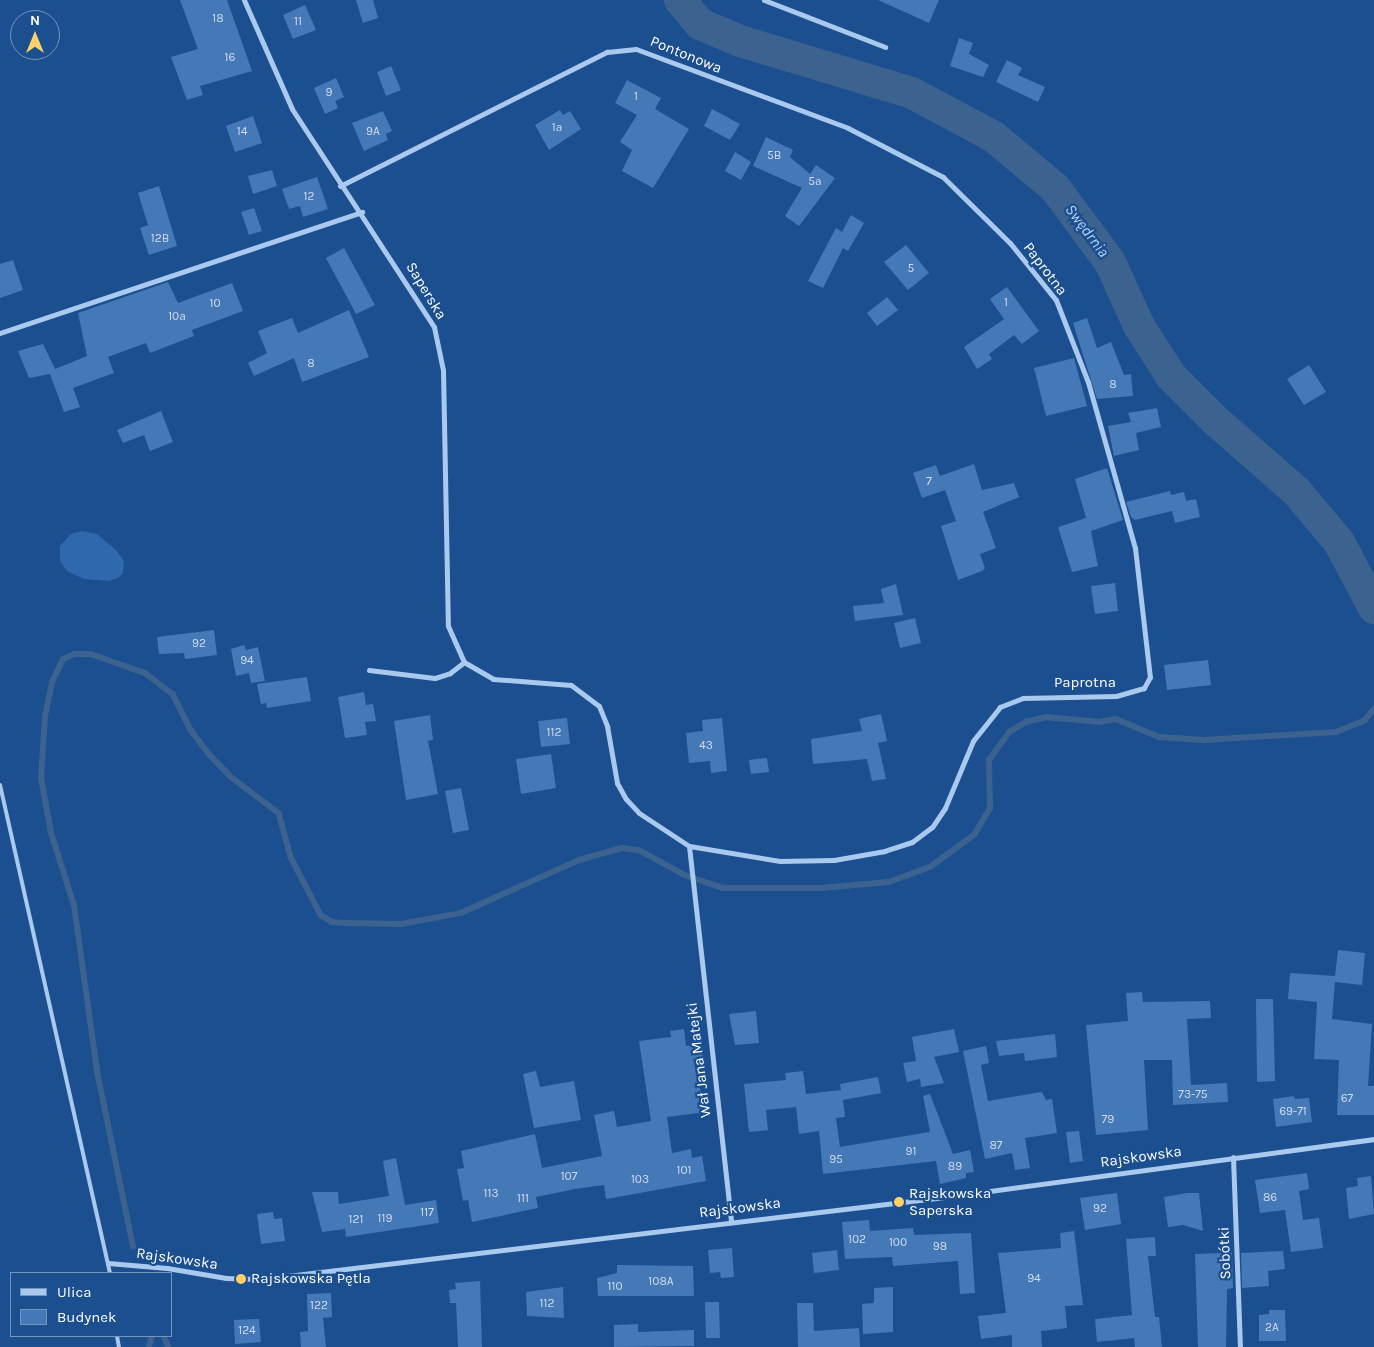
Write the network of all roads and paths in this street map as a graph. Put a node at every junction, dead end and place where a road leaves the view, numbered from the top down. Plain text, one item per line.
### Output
1 (244, 0) edge
2 (764, 0) edge
3 (885, 47) dead end
4 (340, 186) junction
5 (362, 212) junction
6 (1010, 243) joint
7 (0, 333) edge
8 (464, 662) junction
9 (369, 670) dead end
10 (0, 785) edge
11 (689, 846) junction
12 (1374, 1139) edge
13 (1233, 1158) junction
14 (731, 1222) junction
15 (108, 1263) junction
16 (110, 1272) edge
17 (1240, 1347) edge

1 - 4 street, Saperska
2 - 3 street
4 - 5 street, Saperska
4 - 6 street, Pontonowa
5 - 7 street
5 - 8 street, Saperska
6 - 11 street, Paprotna
8 - 9 street
8 - 11 street
10 - 15 lane
11 - 14 street, Wał Jana Matejki
12 - 13 street, Rajskowska
13 - 14 street, Rajskowska
13 - 17 street, Sobótki
14 - 15 street, Rajskowska
15 - 16 lane

